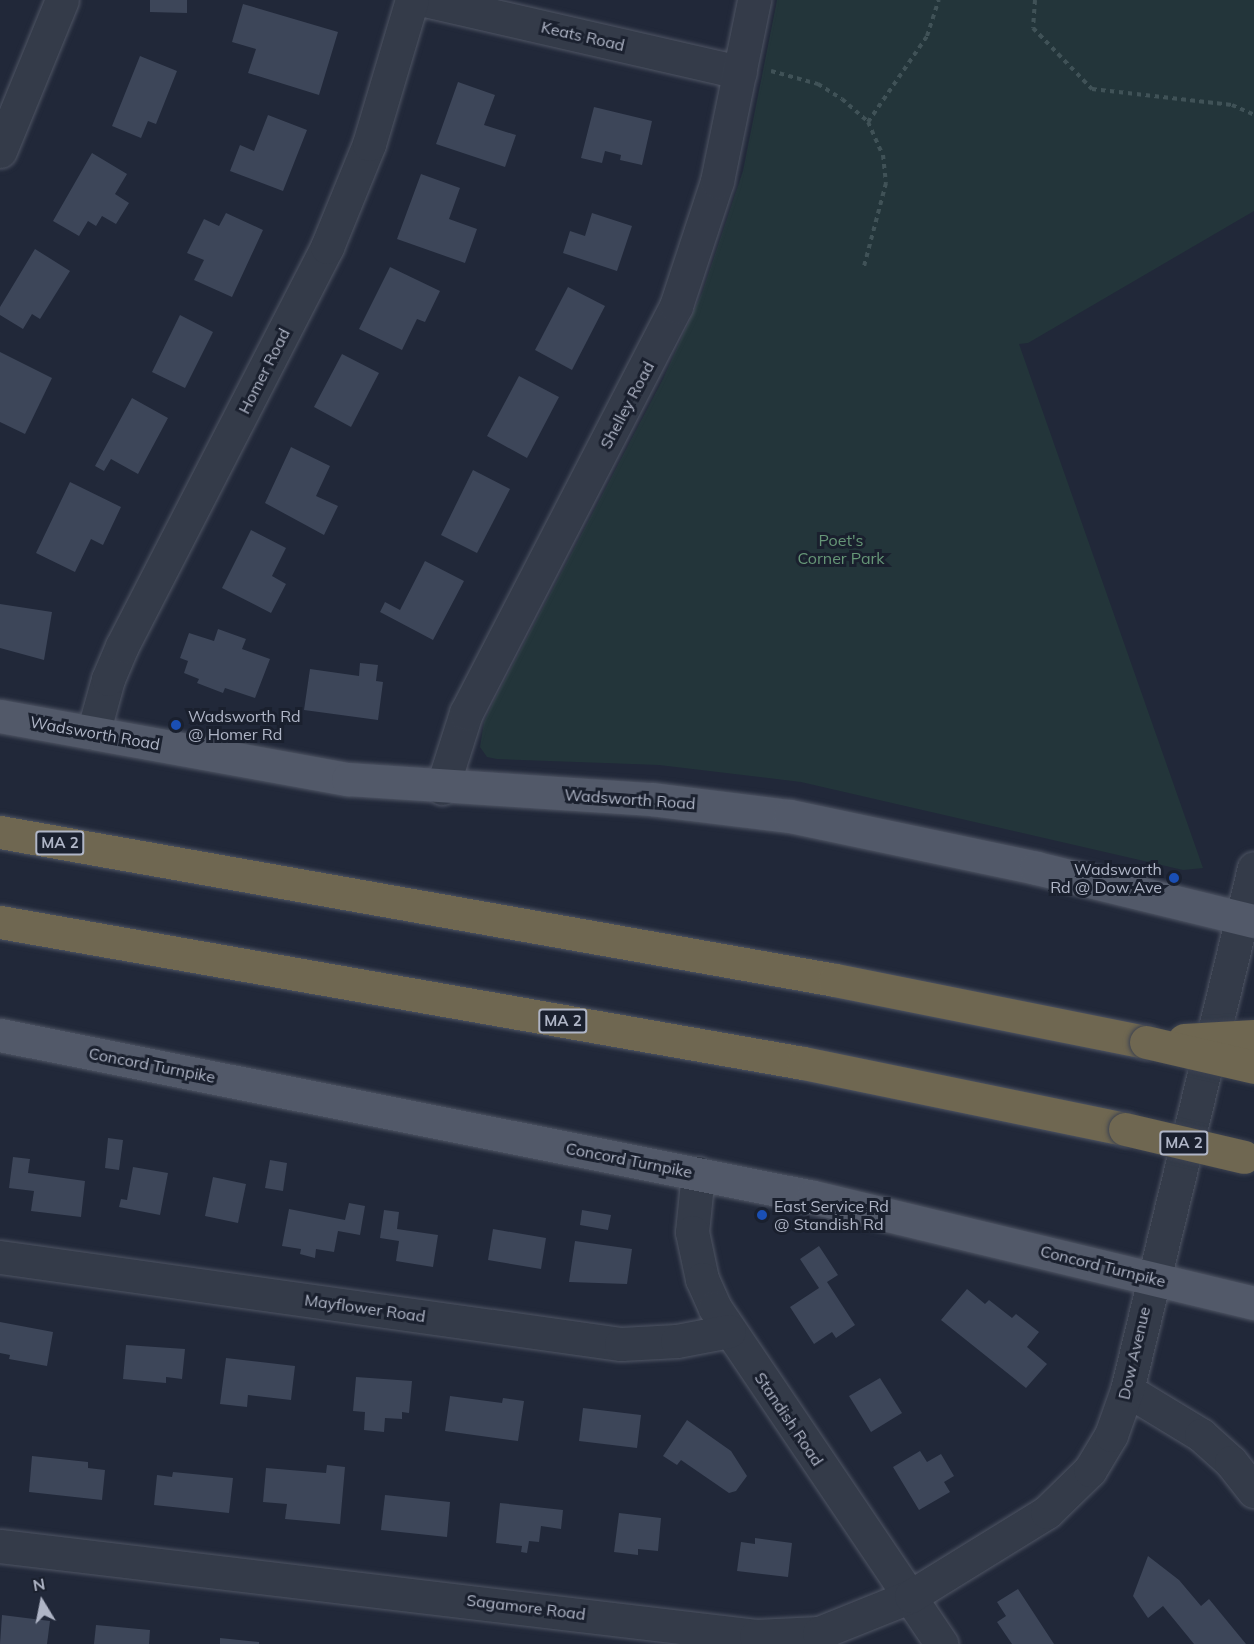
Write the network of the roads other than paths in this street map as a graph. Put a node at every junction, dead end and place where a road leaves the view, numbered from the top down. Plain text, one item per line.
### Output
1 (62, 0) edge
2 (412, 0) edge
3 (425, 0) edge
4 (754, 0) edge
5 (741, 68) junction
6 (0, 151) edge
7 (0, 716) edge
8 (93, 733) junction
9 (442, 788) junction
10 (0, 832) edge
11 (1254, 868) edge
12 (1248, 920) edge
13 (0, 922) edge
14 (0, 1035) edge
15 (1254, 1036) edge
16 (1146, 1042) junction
17 (1254, 1067) edge
18 (1249, 1158) edge
19 (698, 1173) junction
20 (0, 1257) edge
21 (1152, 1278) junction
22 (1254, 1303) edge
23 (729, 1331) junction
24 (1127, 1390) junction
25 (1254, 1491) edge
26 (1026, 1527) joint
27 (0, 1546) edge
28 (911, 1596) junction
29 (942, 1644) edge

1 - 6 street
2 - 8 street, Homer Road
3 - 5 street, Keats Road
4 - 5 street, Shelley Road
5 - 9 street, Shelley Road
7 - 8 main road, Wadsworth Road
8 - 9 main road, Wadsworth Road
9 - 12 main road, Wadsworth Road
10 - 16 highway, MA 2
11 - 12 street, Dow Avenue
12 - 21 street, Dow Avenue
13 - 18 highway, MA 2, bridge
14 - 19 main road, Concord Turnpike
15 - 16 highway, bridge
16 - 17 highway, MA 2, bridge
19 - 21 main road, Concord Turnpike
19 - 23 street, Standish Road
20 - 23 street, Mayflower Road
21 - 22 main road, Concord Turnpike
21 - 24 street, Dow Avenue
23 - 28 street, Standish Road
24 - 25 street
24 - 26 street, Dow Avenue
26 - 28 street, Sagamore Road
27 - 28 street, Sagamore Road
28 - 29 street, Standish Road

